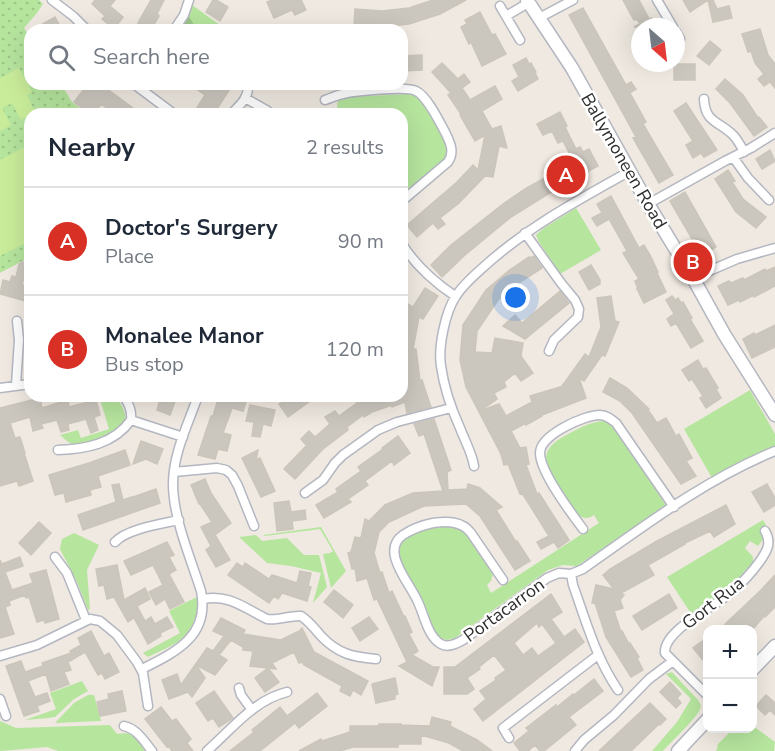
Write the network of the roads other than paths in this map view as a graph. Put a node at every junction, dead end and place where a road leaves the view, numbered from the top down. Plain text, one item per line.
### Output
1 (52, 0) edge
2 (189, 0) edge
3 (573, 0) edge
4 (657, 0) edge
5 (528, 1) edge
6 (500, 6) dead end
7 (506, 16) junction
8 (539, 18) junction
9 (668, 18) edge
10 (81, 24) edge
11 (178, 24) edge
12 (520, 40) dead end
13 (408, 89) edge
14 (143, 90) edge
15 (248, 90) edge
16 (391, 90) edge
17 (245, 98) junction
18 (704, 99) dead end
19 (325, 100) dead end
20 (166, 108) edge
21 (236, 108) edge
22 (263, 108) edge
23 (775, 133) edge
24 (744, 152) junction
25 (733, 157) junction
26 (630, 171) junction
27 (408, 196) edge
28 (769, 200) dead end
29 (648, 204) junction
30 (525, 233) junction
31 (775, 248) edge
32 (408, 252) edge
33 (693, 278) junction
34 (455, 296) junction
35 (17, 321) dead end
36 (549, 351) dead end
37 (24, 384) edge
38 (16, 385) junction
39 (0, 388) edge
40 (127, 402) edge
41 (196, 402) edge
42 (451, 408) junction
43 (775, 415) edge
44 (131, 420) junction
45 (183, 437) junction
46 (58, 450) dead end
47 (775, 451) edge
48 (474, 466) dead end
49 (174, 472) junction
50 (305, 493) dead end
51 (674, 507) junction
52 (178, 520) junction
53 (254, 526) dead end
54 (583, 529) dead end
55 (765, 531) dead end
56 (115, 542) dead end
57 (55, 556) dead end
58 (572, 573) junction
59 (502, 580) dead end
60 (203, 599) junction
61 (86, 620) junction
62 (775, 646) edge
63 (598, 655) junction
64 (0, 656) edge
65 (376, 659) dead end
66 (673, 661) junction
67 (757, 666) edge
68 (142, 669) junction
69 (239, 688) dead end
70 (618, 690) dead end
71 (703, 691) edge
72 (287, 692) dead end
73 (0, 699) edge
74 (148, 706) dead end
75 (252, 710) junction
76 (6, 716) dead end
77 (703, 724) edge
78 (124, 726) dead end
79 (509, 738) dead end
80 (152, 751) edge
81 (207, 751) edge
82 (574, 751) edge
83 (678, 751) edge

1 - 10 street
2 - 11 street
3 - 8 street
4 - 9 street
5 - 7 street
5 - 8 street, Ballymoneen Road
6 - 7 street
7 - 12 street
8 - 26 street, Ballymoneen Road
13 - 27 street
14 - 20 street
15 - 17 street
16 - 19 street
17 - 21 street
17 - 22 street
18 - 24 street
23 - 24 street
24 - 25 street
25 - 28 street
25 - 29 street
26 - 29 street, Ballymoneen Road
26 - 30 street
29 - 33 street, Ballymoneen Road
30 - 34 street
30 - 36 street
31 - 33 street
32 - 34 street
33 - 43 street, Ballymoneen Road
34 - 42 street
35 - 38 street
37 - 38 street
38 - 39 street
40 - 44 street
41 - 45 street
42 - 48 street
42 - 50 street
44 - 45 street
44 - 46 street
45 - 49 street
47 - 51 street, Portacarron
49 - 52 street
49 - 53 street
51 - 54 street
51 - 58 street, Portacarron
52 - 56 street
52 - 60 street
55 - 66 street, Gort Rua
57 - 61 street
58 - 59 street, Portacarron
58 - 63 street, Portacarron
60 - 65 street
60 - 68 street
61 - 64 street
61 - 68 street
62 - 67 street
63 - 70 street, Portacarron
63 - 79 street
66 - 71 street
66 - 82 street
68 - 74 street
69 - 75 street
72 - 75 street
73 - 76 street
75 - 81 street
77 - 83 street
78 - 80 street

